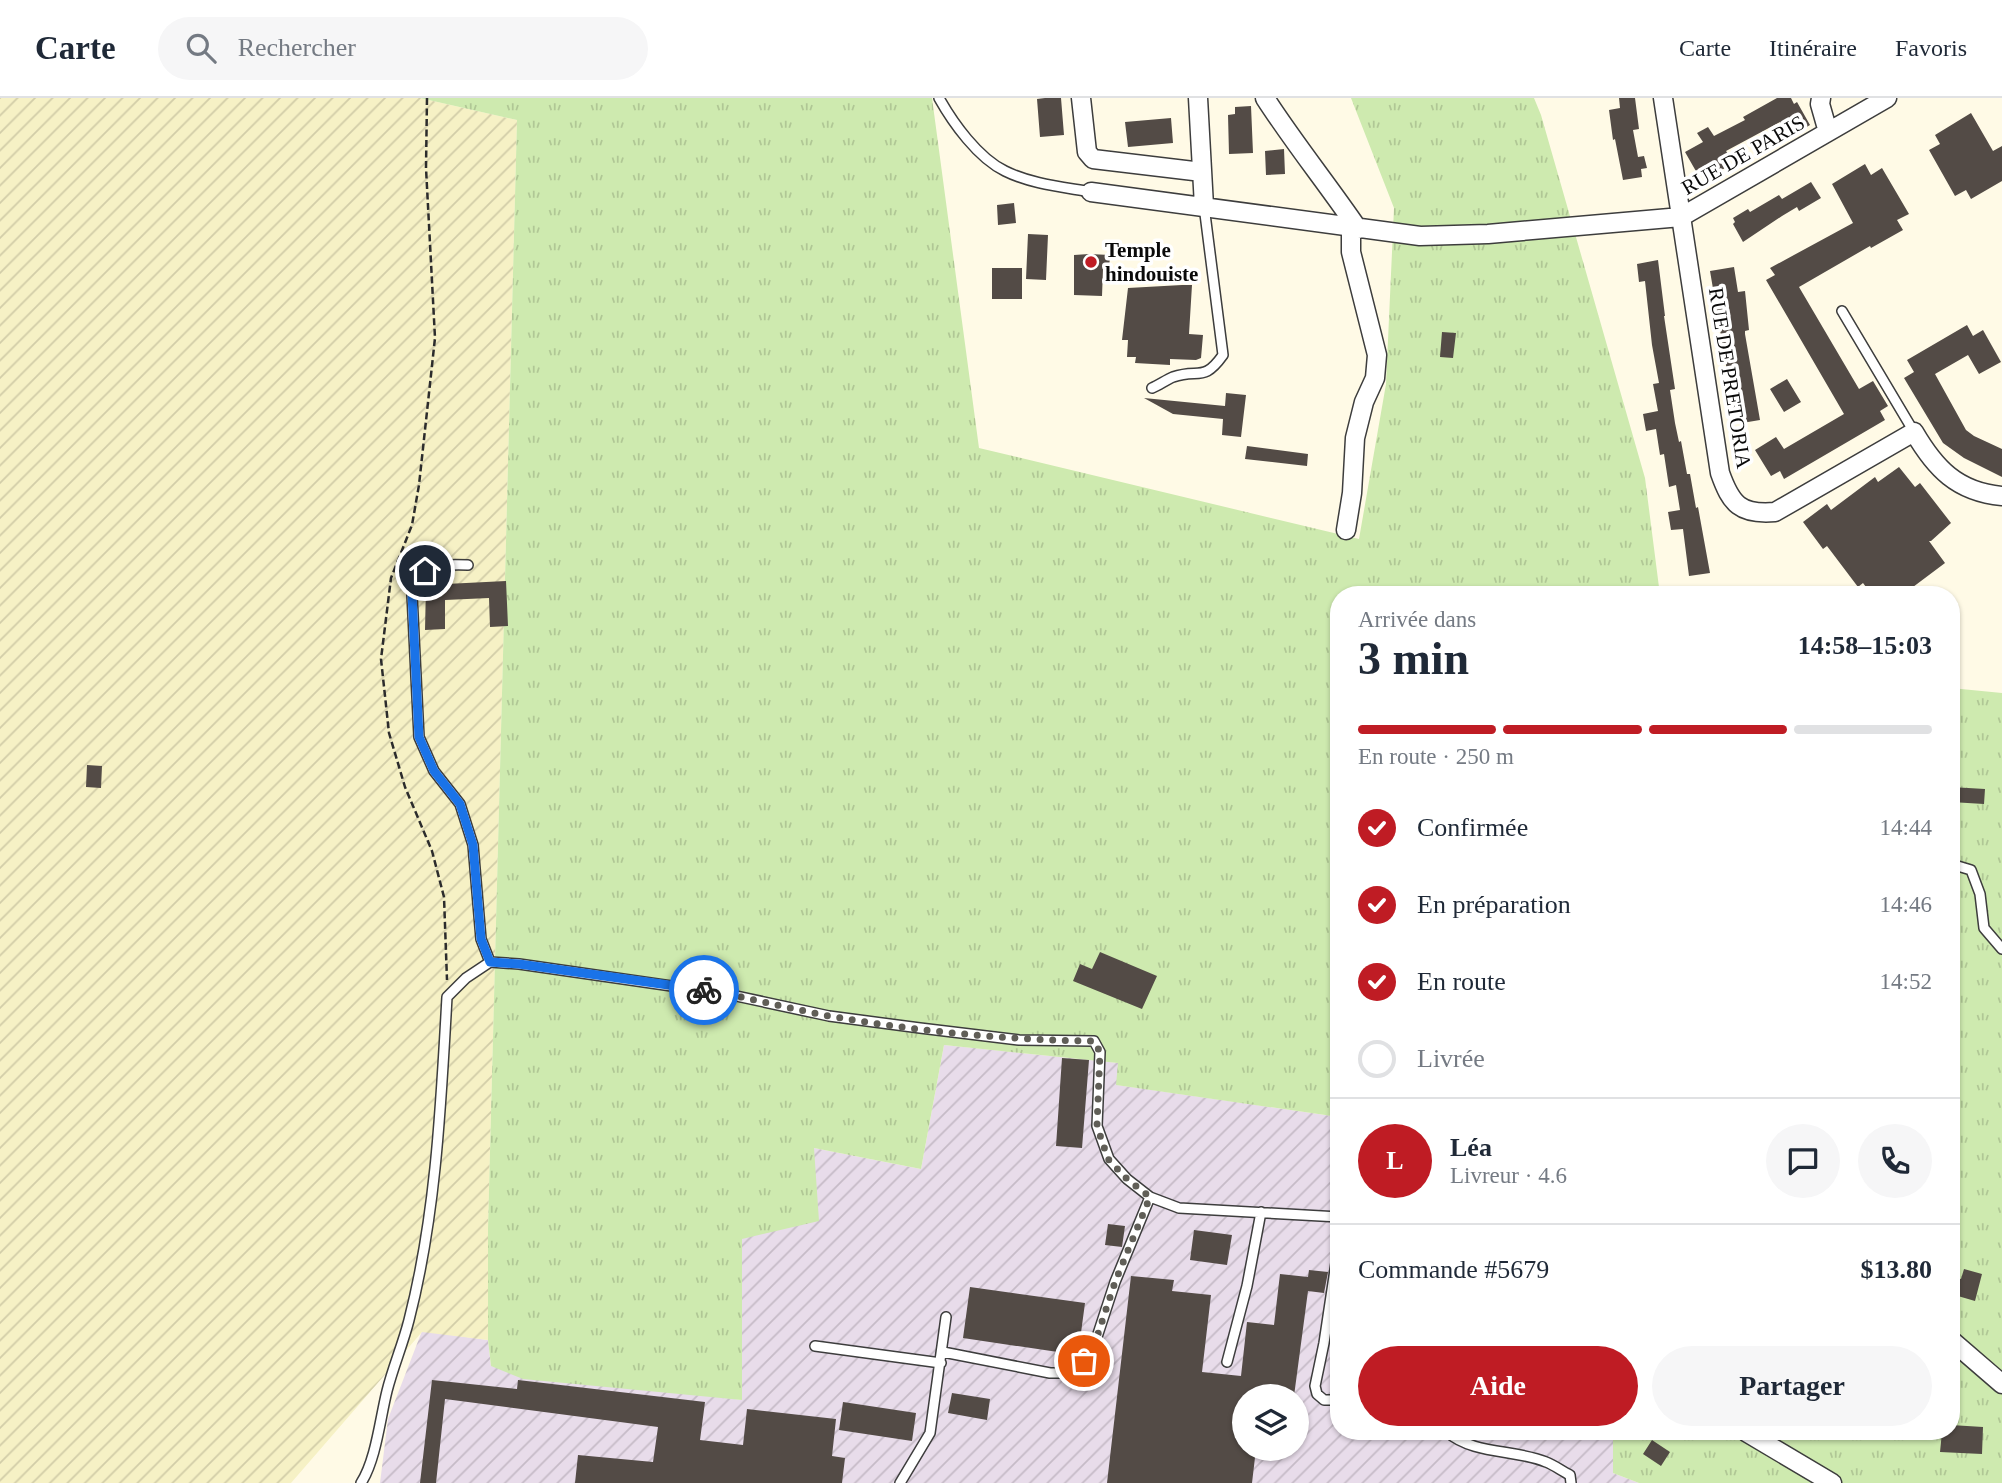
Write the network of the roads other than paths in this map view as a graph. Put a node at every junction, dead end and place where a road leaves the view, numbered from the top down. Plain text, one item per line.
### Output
1 (939, 98) edge
2 (1081, 98) edge
3 (1198, 98) edge
4 (1265, 98) edge
5 (1663, 98) edge
6 (1821, 98) edge
7 (1887, 98) edge
8 (1828, 132) junction
9 (1202, 172) junction
10 (1091, 192) joint
11 (1204, 206) junction
12 (1681, 217) junction
13 (1354, 229) junction
14 (1842, 311) dead end
15 (1152, 388) dead end
16 (1914, 432) junction
17 (2002, 496) edge
18 (1346, 530) dead end
19 (468, 565) dead end
20 (1960, 867) edge
21 (2002, 948) edge
22 (490, 962) junction
23 (1150, 1197) junction
24 (1261, 1213) junction
25 (1330, 1217) edge
26 (1330, 1303) edge
27 (946, 1317) dead end
28 (815, 1346) dead end
29 (1960, 1348) edge
30 (943, 1352) junction
31 (941, 1363) junction
32 (1227, 1363) dead end
33 (2002, 1384) edge
34 (1330, 1400) edge
35 (1462, 1440) edge
36 (1759, 1440) edge
37 (361, 1483) edge
38 (901, 1483) edge
39 (1572, 1483) edge
40 (1832, 1483) edge

1 - 10 lane
2 - 9 street
3 - 9 street
4 - 13 street
5 - 12 street, RUE DE PRETORIA
6 - 8 street, RUE DE PARIS
7 - 8 street, RUE DE PARIS
8 - 12 street, RUE DE PARIS
9 - 11 street
10 - 11 street
11 - 13 street
11 - 15 lane
12 - 13 street
12 - 16 street, RUE DE PRETORIA
13 - 18 street
14 - 16 lane
16 - 17 street
19 - 22 lane
20 - 21 lane
22 - 23 lane
22 - 37 lane
23 - 24 lane
23 - 30 lane
24 - 25 lane
24 - 32 lane
26 - 34 lane
27 - 30 lane
28 - 31 lane
29 - 33 street
30 - 31 lane
31 - 38 lane
35 - 39 lane
36 - 40 street

